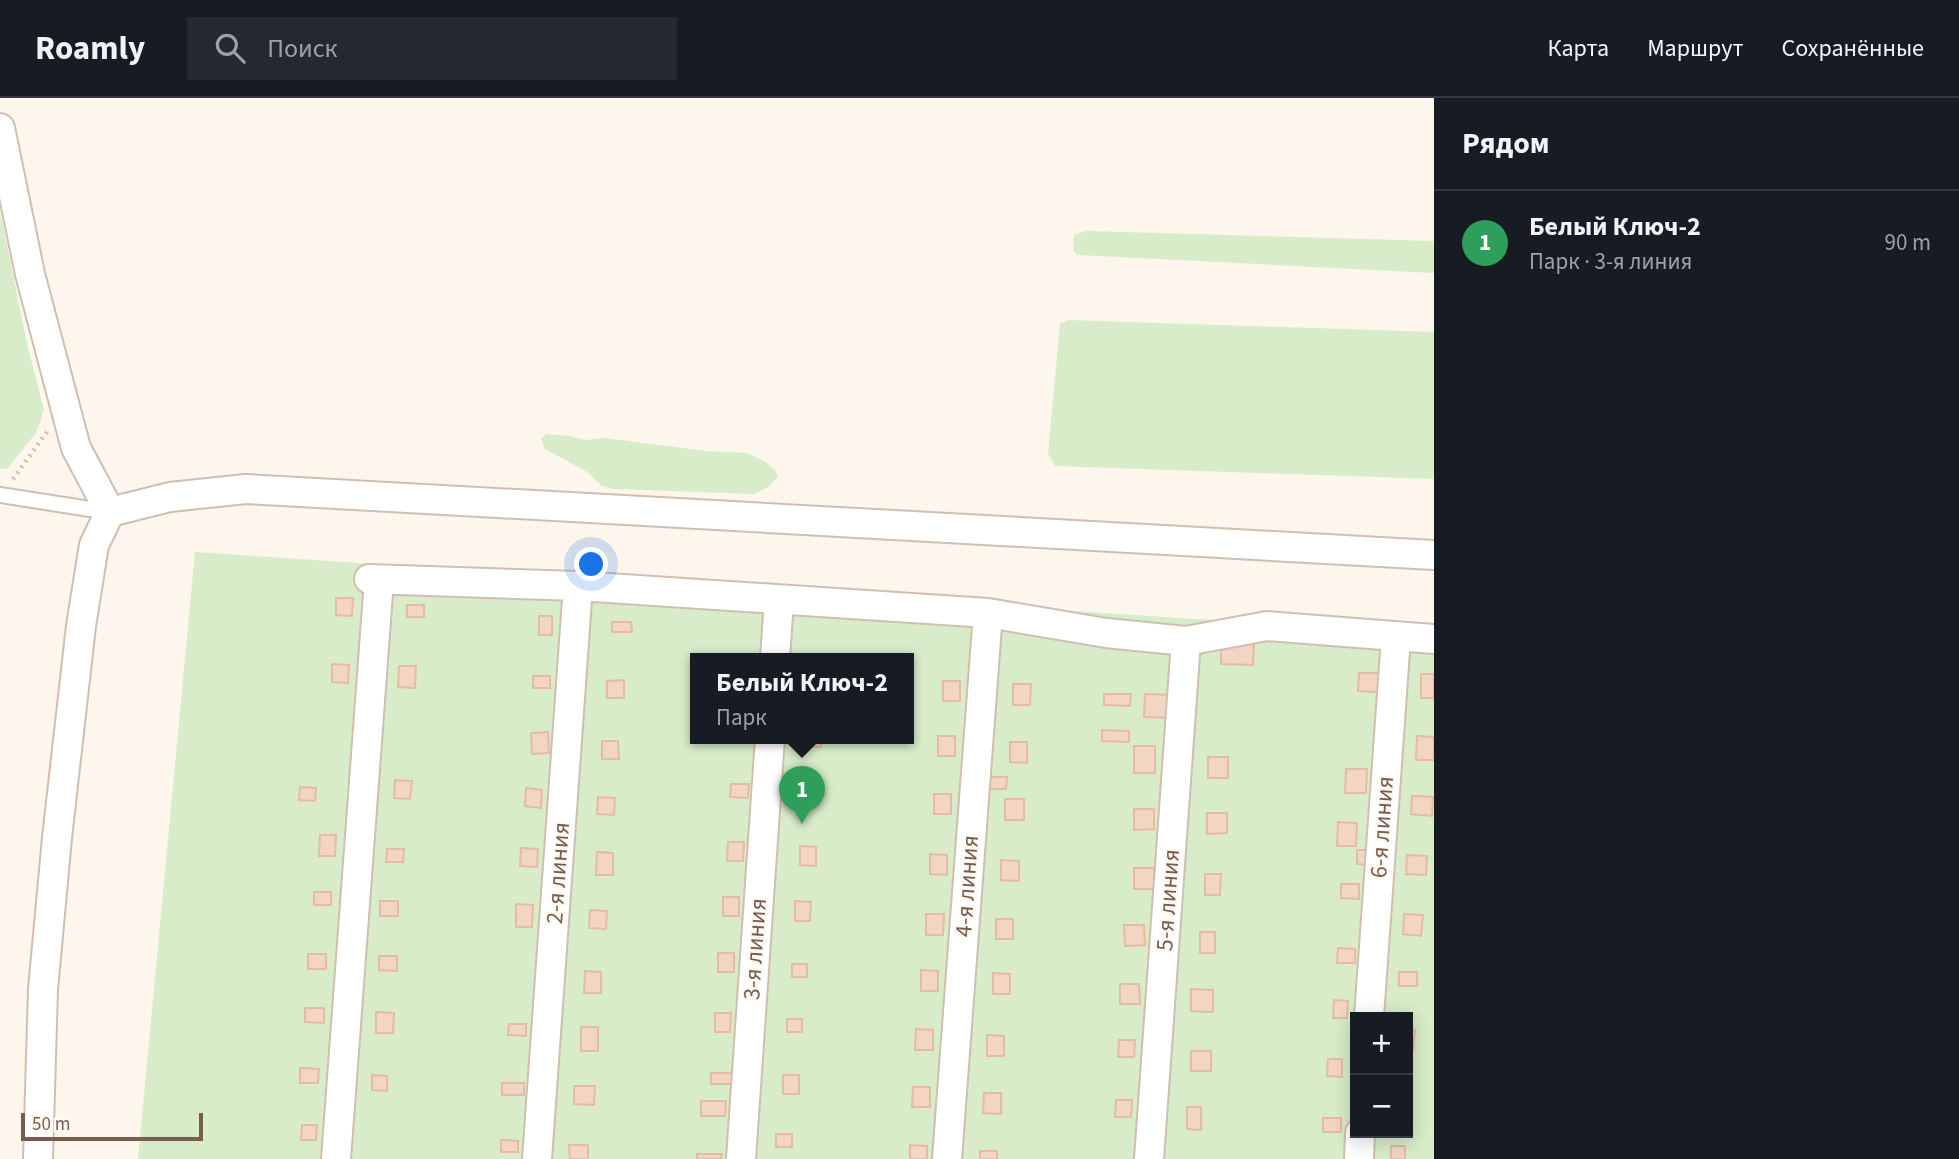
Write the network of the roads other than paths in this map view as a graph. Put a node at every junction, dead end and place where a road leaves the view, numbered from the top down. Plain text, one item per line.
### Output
1 (0, 128) edge
2 (1, 495) edge
3 (110, 512) junction
4 (1434, 555) edge
5 (578, 586) junction
6 (779, 600) junction
7 (988, 613) junction
8 (1396, 637) junction
9 (1434, 639) edge
10 (1186, 640) junction
11 (775, 653) edge
12 (770, 744) edge
13 (1369, 1012) edge
14 (1360, 1138) edge
15 (38, 1159) edge
16 (336, 1159) edge
17 (537, 1159) edge
18 (741, 1159) edge
19 (947, 1159) edge
20 (1149, 1159) edge
21 (1359, 1159) edge

1 - 3 street
2 - 3 lane
3 - 4 street
3 - 15 street
5 - 6 street
5 - 16 street
5 - 17 street, 2-я линия
6 - 7 street
6 - 11 street
7 - 10 street
7 - 19 street, 4-я линия
8 - 9 street
8 - 10 street
8 - 13 street, 6-я линия
10 - 20 street, 5-я линия
12 - 18 street, 3-я линия
14 - 21 street

